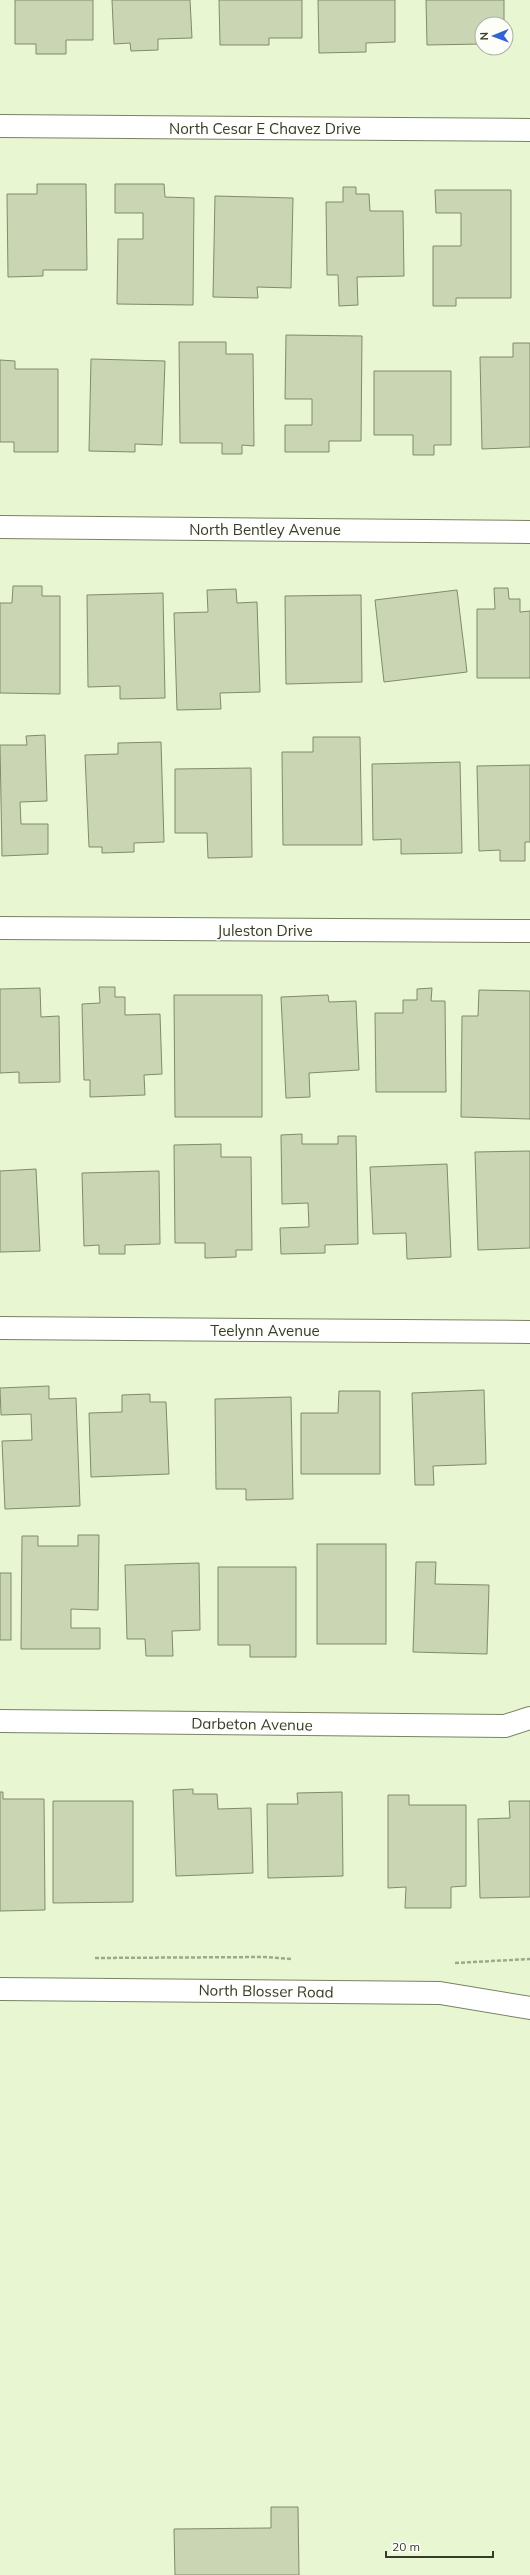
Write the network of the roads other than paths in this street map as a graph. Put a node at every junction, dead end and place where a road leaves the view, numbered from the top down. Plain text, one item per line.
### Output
1 (0, 126) edge
2 (530, 130) edge
3 (0, 527) edge
4 (530, 532) edge
5 (0, 928) edge
6 (530, 932) edge
7 (0, 1328) edge
8 (530, 1332) edge
9 (530, 1718) edge
10 (0, 1721) edge
11 (0, 1989) edge
12 (530, 2008) edge

1 - 2 street, North Cesar E Chavez Drive
3 - 4 street, North Bentley Avenue
5 - 6 street, Juleston Drive
7 - 8 street, Teelynn Avenue
9 - 10 street, Darbeton Avenue
11 - 12 street, North Blosser Road

